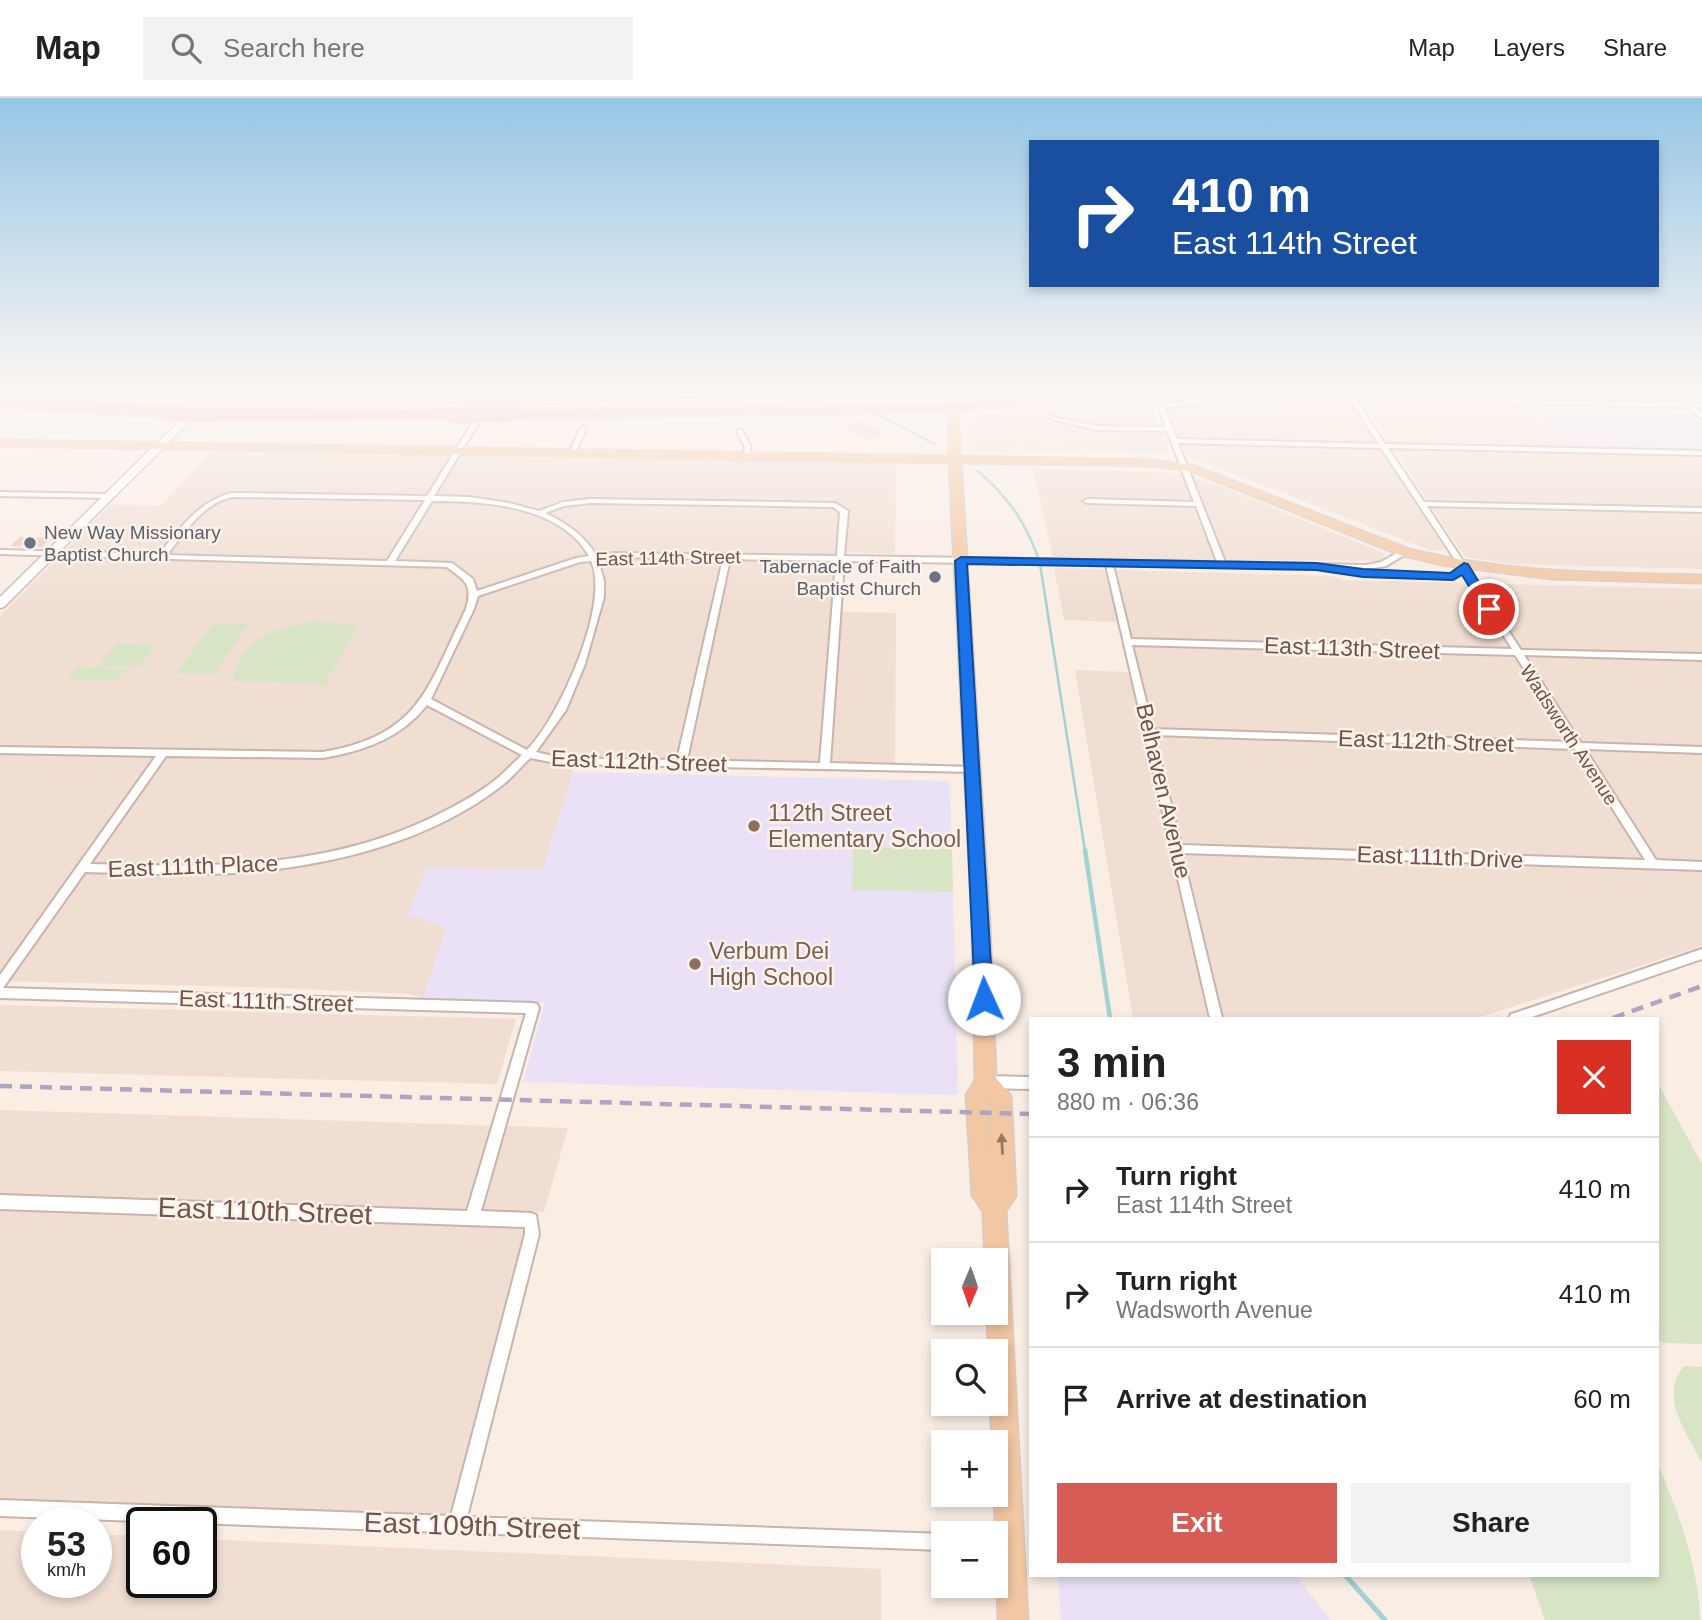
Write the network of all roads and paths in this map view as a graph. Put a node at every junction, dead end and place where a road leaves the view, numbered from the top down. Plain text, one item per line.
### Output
1 (141, 464) edge
2 (449, 464) edge
3 (955, 464) edge
4 (1165, 464) edge
5 (1395, 464) edge
6 (1182, 466) junction
7 (0, 494) edge
8 (109, 496) junction
9 (428, 498) junction
10 (1087, 501) dead end
11 (1197, 504) junction
12 (1422, 504) junction
13 (1702, 510) edge
14 (539, 513) junction
15 (0, 552) edge
16 (51, 552) junction
17 (1405, 552) junction
18 (162, 555) junction
19 (594, 557) junction
20 (727, 557) junction
21 (841, 559) junction
22 (391, 561) junction
23 (961, 561) junction
24 (1109, 563) junction
25 (1222, 565) junction
26 (1316, 567) junction
27 (1464, 567) junction
28 (1702, 579) edge
29 (474, 595) junction
30 (0, 604) edge
31 (1129, 642) junction
32 (1516, 652) junction
33 (1702, 657) edge
34 (426, 700) junction
35 (1150, 732) junction
36 (1576, 746) junction
37 (1702, 750) edge
38 (0, 751) edge
39 (163, 753) junction
40 (528, 754) junction
41 (681, 764) junction
42 (825, 767) junction
43 (974, 770) junction
44 (1177, 849) junction
45 (1653, 864) junction
46 (1702, 866) edge
47 (82, 868) junction
48 (1702, 954) edge
49 (0, 984) edge
50 (0, 993) edge
51 (1216, 1017) edge
52 (1519, 1017) edge
53 (986, 1082) junction
54 (1029, 1083) edge
55 (0, 1202) edge
56 (472, 1218) junction
57 (0, 1508) edge
58 (1001, 1521) edge
59 (457, 1525) junction
60 (931, 1542) edge
61 (1008, 1585) edge
62 (1013, 1620) edge

1 - 8 main road
2 - 9 street
3 - 23 main road
4 - 6 main road
5 - 12 street, Wadsworth Avenue
6 - 11 street
6 - 17 main road
7 - 8 street
8 - 16 main road
9 - 14 street
9 - 18 street
9 - 22 street
10 - 11 street
11 - 25 street
12 - 13 street
12 - 27 street, Wadsworth Avenue
14 - 19 street
14 - 21 street
15 - 16 street
16 - 18 street
16 - 30 main road
17 - 26 street, East 114th Street
17 - 27 main road
18 - 22 street
19 - 20 street, East 114th Street
19 - 29 street, East 114th Street
19 - 40 street, East 111th Place
20 - 21 street, East 114th Street
20 - 41 street
21 - 23 street, East 114th Street
21 - 42 street
22 - 29 street
23 - 24 street, East 114th Street
23 - 43 main road
24 - 25 street, East 114th Street
24 - 31 street, Belhaven Avenue
25 - 26 street, East 114th Street
26 - 27 street, East 114th Street
27 - 28 main road
27 - 32 street, Wadsworth Avenue
29 - 34 street
31 - 32 street, East 113th Street
31 - 35 street, Belhaven Avenue
32 - 33 street, East 113th Street
32 - 36 street, Wadsworth Avenue
34 - 39 street
34 - 40 street, East 112th Street
35 - 36 street, East 112th Street
35 - 44 street, Belhaven Avenue
36 - 37 street, East 112th Street
36 - 45 street, Wadsworth Avenue
38 - 39 street
39 - 47 street
40 - 41 street, East 112th Street
40 - 47 street, East 111th Place
41 - 42 street, East 112th Street
42 - 43 street, East 112th Street
43 - 53 main road
44 - 45 street, East 111th Drive
44 - 51 street, Belhaven Avenue
45 - 46 street, East 111th Drive
47 - 49 street
48 - 52 street
50 - 56 street, East 111th Street
53 - 54 street
53 - 58 main road
55 - 56 street, East 110th Street
56 - 59 street, East 110th Street
57 - 59 street, East 109th Street
59 - 60 street, East 109th Street
61 - 62 main road

